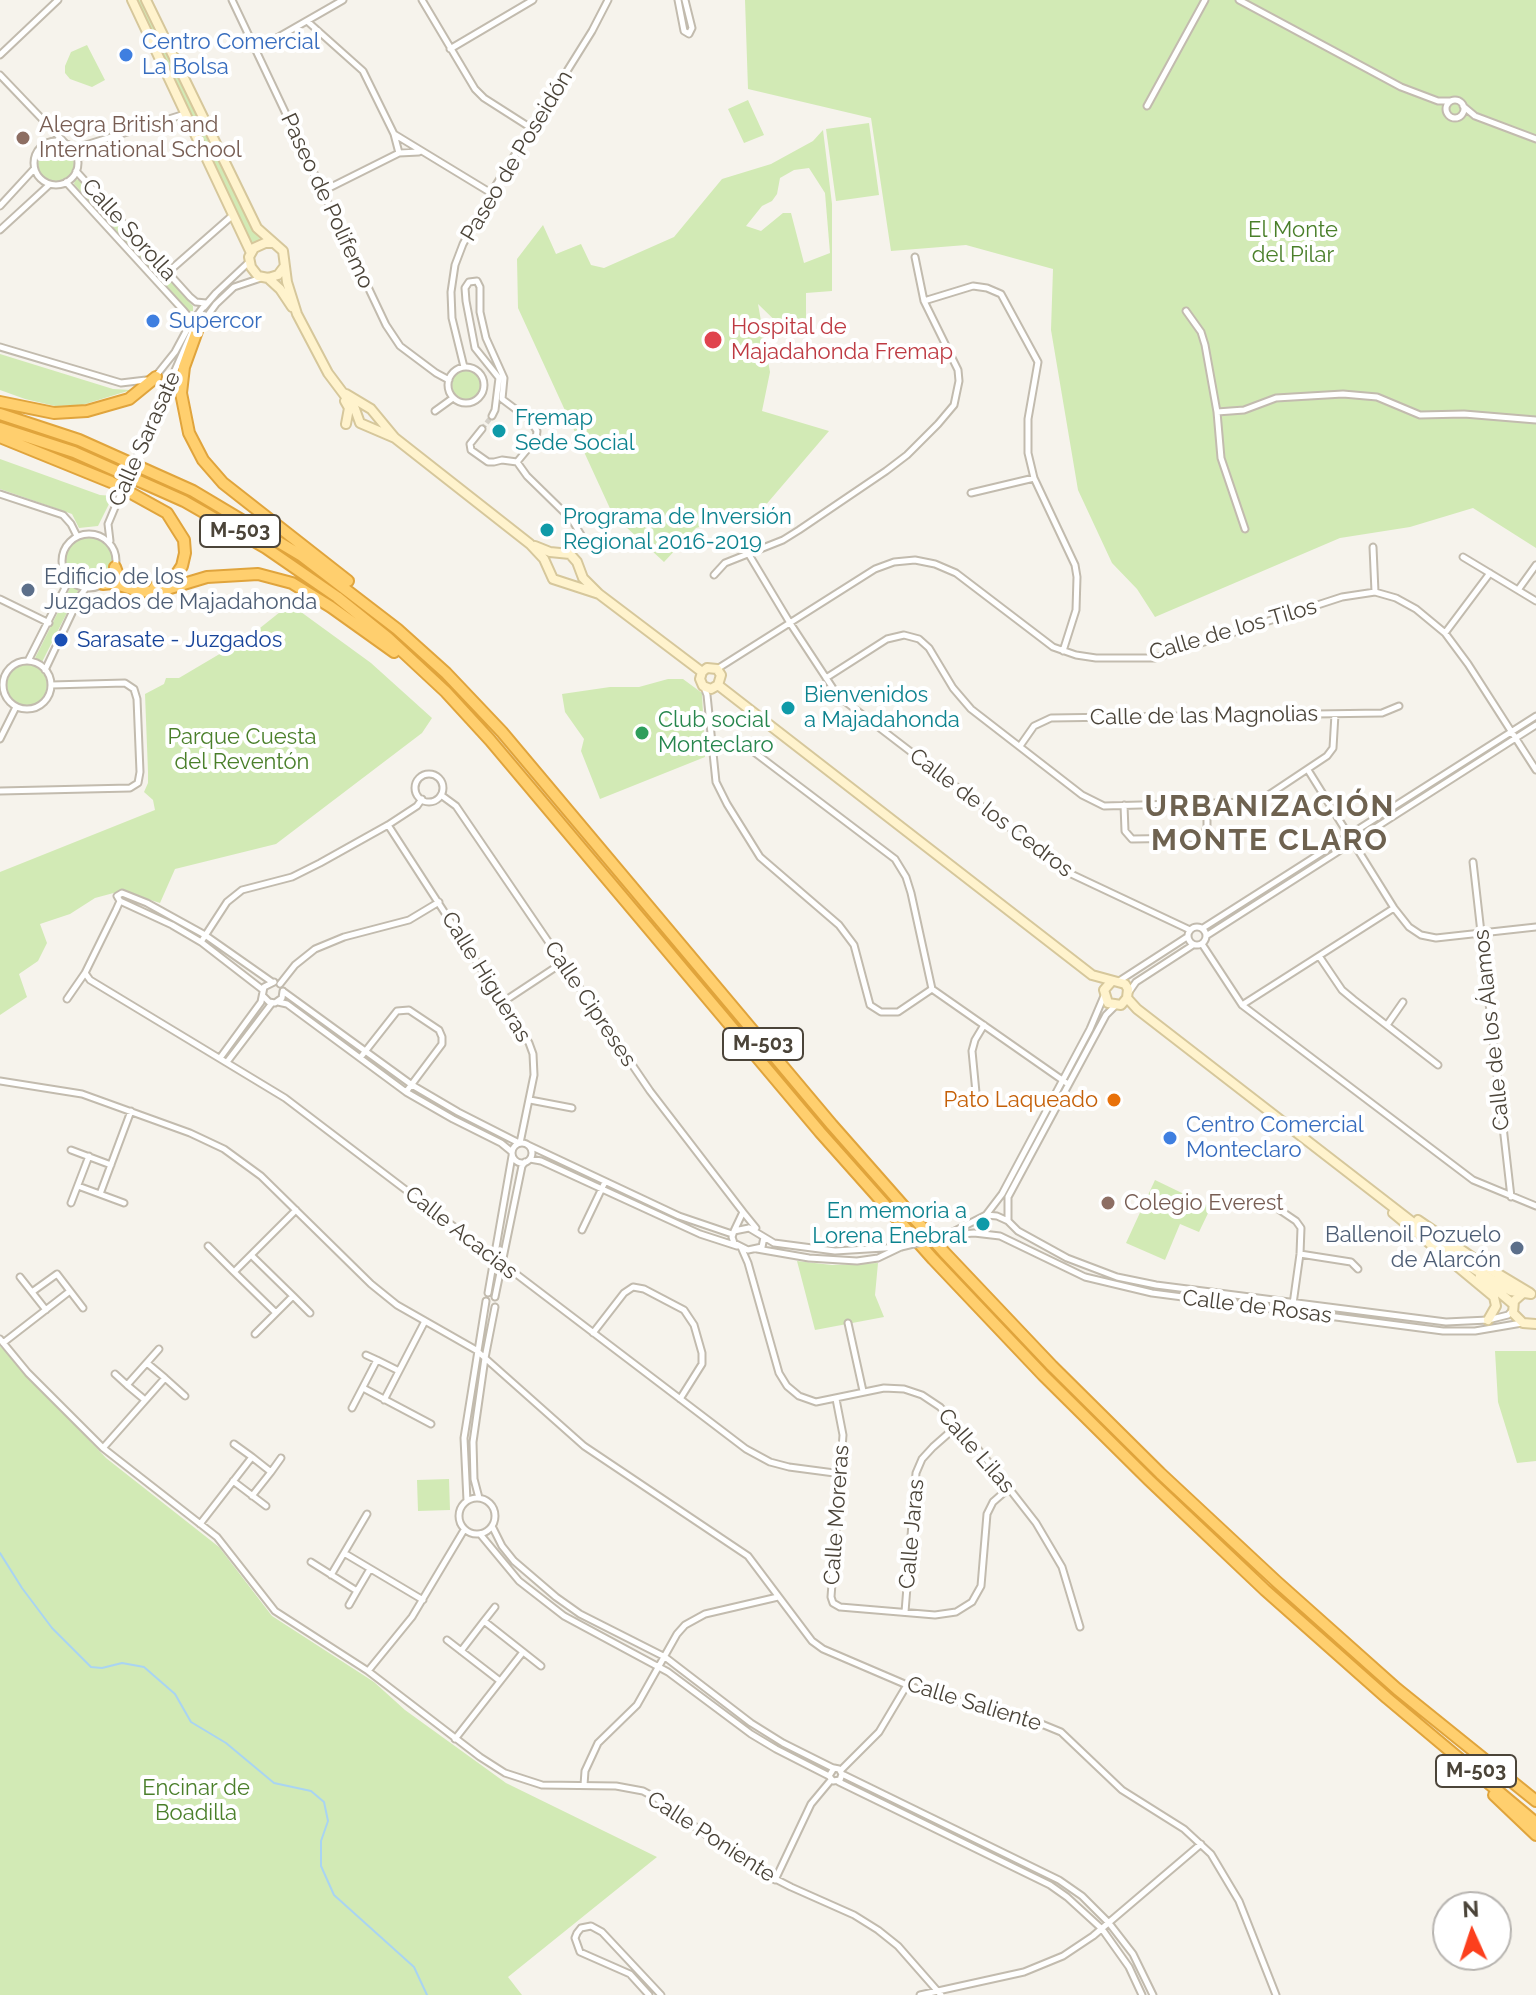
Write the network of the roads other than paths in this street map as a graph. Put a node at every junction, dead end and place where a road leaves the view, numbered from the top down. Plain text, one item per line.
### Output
1 (58, 0) edge
2 (132, 0) edge
3 (146, 0) edge
4 (232, 0) edge
5 (343, 0) edge
6 (422, 0) edge
7 (533, 0) edge
8 (608, 0) edge
9 (678, 0) edge
10 (685, 0) edge
11 (1205, 0) edge
12 (1239, 0) edge
13 (307, 21) junction
14 (450, 49) junction
15 (256, 50) junction
16 (0, 55) edge
17 (0, 75) edge
18 (1438, 101) junction
19 (1451, 101) junction
20 (1147, 106) dead end
21 (1463, 106) junction
22 (1447, 112) junction
23 (185, 114) junction
24 (1475, 116) junction
25 (1458, 117) junction
26 (51, 128) junction
27 (531, 128) junction
28 (394, 134) junction
29 (1536, 139) edge
30 (49, 142) junction
31 (65, 143) junction
32 (73, 149) junction
33 (399, 153) junction
34 (424, 153) junction
35 (34, 169) junction
36 (76, 171) junction
37 (66, 182) junction
38 (50, 184) junction
39 (323, 191) junction
40 (491, 193) junction
41 (0, 206) edge
42 (234, 215) junction
43 (0, 230) edge
44 (271, 243) junction
45 (915, 257) dead end
46 (250, 258) junction
47 (284, 266) junction
48 (167, 273) junction
49 (265, 278) junction
50 (182, 289) junction
51 (173, 298) junction
52 (924, 301) junction
53 (206, 304) junction
54 (1186, 311) dead end
55 (297, 314) junction
56 (193, 328) junction
57 (0, 347) edge
58 (182, 355) junction
59 (464, 367) junction
60 (156, 377) junction
61 (449, 380) junction
62 (339, 390) junction
63 (453, 398) junction
64 (502, 399) junction
65 (0, 402) edge
66 (365, 407) junction
67 (435, 411) dead end
68 (1217, 412) junction
69 (0, 414) edge
70 (374, 415) junction
71 (357, 416) junction
72 (1536, 420) edge
73 (366, 425) junction
74 (0, 428) edge
75 (482, 429) tunnel mouth
76 (0, 437) edge
77 (395, 438) junction
78 (517, 462) junction
79 (1034, 478) junction
80 (971, 493) dead end
81 (0, 494) edge
82 (108, 524) junction
83 (1245, 529) dead end
84 (94, 534) junction
85 (77, 536) junction
86 (586, 543) dead end
87 (110, 544) junction
88 (530, 544) junction
89 (1373, 547) dead end
90 (560, 553) junction
91 (748, 553) junction
92 (1463, 557) dead end
93 (1536, 565) edge
94 (115, 567) junction
95 (548, 567) junction
96 (578, 567) junction
97 (1490, 573) junction
98 (714, 575) dead end
99 (69, 580) junction
100 (564, 583) junction
101 (103, 584) junction
102 (86, 588) junction
103 (1518, 590) junction
104 (1375, 592) junction
105 (599, 594) junction
106 (0, 599) edge
107 (1536, 601) edge
108 (49, 623) junction
109 (790, 623) junction
110 (392, 624) junction
111 (1445, 633) junction
112 (1063, 651) junction
113 (28, 661) junction
114 (717, 669) junction
115 (45, 670) junction
116 (702, 672) junction
117 (2, 676) edge
118 (826, 678) junction
119 (51, 685) junction
120 (710, 689) junction
121 (446, 692) junction
122 (2, 696) edge
123 (1399, 706) dead end
124 (16, 707) junction
125 (1335, 714) junction
126 (1536, 716) edge
127 (1536, 725) edge
128 (1513, 731) junction
129 (1517, 737) junction
130 (0, 739) edge
131 (1020, 746) junction
132 (712, 751) junction
133 (1308, 770) junction
134 (1536, 770) edge
135 (0, 791) edge
136 (441, 795) junction
137 (422, 799) junction
138 (1207, 803) junction
139 (1124, 805) junction
140 (388, 825) junction
141 (1349, 835) junction
142 (1353, 842) junction
143 (1473, 862) dead end
144 (120, 901) junction
145 (439, 902) junction
146 (1394, 908) junction
147 (1536, 927) edge
148 (1203, 928) junction
149 (1482, 933) junction
150 (1188, 934) junction
151 (205, 935) junction
152 (1206, 936) junction
153 (201, 942) junction
154 (1202, 944) junction
155 (1193, 945) junction
156 (1319, 956) junction
157 (562, 963) junction
158 (85, 973) junction
159 (1090, 973) junction
160 (1115, 981) junction
161 (272, 982) junction
162 (280, 984) junction
163 (932, 989) junction
164 (284, 992) junction
165 (263, 993) junction
166 (1104, 993) junction
167 (67, 999) dead end
168 (1123, 1000) junction
169 (503, 1002) junction
170 (1403, 1002) dead end
171 (275, 1003) junction
172 (1242, 1005) junction
173 (984, 1025) junction
174 (1387, 1025) junction
175 (366, 1050) junction
176 (220, 1058) junction
177 (360, 1058) junction
178 (227, 1062) junction
179 (1438, 1065) dead end
180 (0, 1081) edge
181 (1065, 1082) junction
182 (412, 1085) junction
183 (406, 1092) junction
184 (530, 1100) junction
185 (977, 1103) dead end
186 (572, 1108) dead end
187 (131, 1111) junction
188 (520, 1143) junction
189 (528, 1145) junction
190 (71, 1150) dead end
191 (512, 1154) junction
192 (89, 1156) junction
193 (528, 1161) junction
194 (111, 1165) junction
195 (1357, 1180) junction
196 (605, 1182) junction
197 (78, 1186) junction
198 (601, 1189) junction
199 (100, 1194) junction
200 (1511, 1198) junction
201 (1256, 1202) dead end
202 (71, 1203) dead end
203 (124, 1203) dead end
204 (1536, 1206) edge
205 (296, 1210) junction
206 (743, 1212) junction
207 (986, 1215) junction
208 (975, 1222) junction
209 (1009, 1222) junction
210 (582, 1230) dead end
211 (733, 1233) junction
212 (978, 1233) junction
213 (761, 1234) junction
214 (946, 1236) junction
215 (1000, 1236) junction
216 (208, 1246) dead end
217 (739, 1246) junction
218 (901, 1247) junction
219 (757, 1249) junction
220 (1300, 1254) junction
221 (251, 1255) junction
222 (494, 1258) junction
223 (748, 1263) junction
224 (502, 1265) junction
225 (1469, 1266) junction
226 (1358, 1269) dead end
227 (234, 1272) junction
228 (20, 1277) dead end
229 (70, 1291) junction
230 (32, 1292) junction
231 (488, 1293) dead end
232 (1532, 1294) edge
233 (293, 1296) junction
234 (495, 1297) dead end
235 (486, 1301) dead end
236 (1293, 1302) junction
237 (495, 1307) dead end
238 (1513, 1307) junction
239 (83, 1308) dead end
240 (46, 1310) junction
241 (1290, 1311) junction
242 (276, 1313) junction
243 (310, 1313) dead end
244 (1488, 1320) junction
245 (1531, 1322) edge
246 (424, 1323) junction
247 (848, 1323) dead end
248 (593, 1333) junction
249 (255, 1334) dead end
250 (2, 1341) edge
251 (159, 1349) dead end
252 (476, 1350) junction
253 (366, 1355) dead end
254 (485, 1358) junction
255 (377, 1360) junction
256 (147, 1363) junction
257 (399, 1371) junction
258 (115, 1374) dead end
259 (165, 1378) junction
260 (127, 1385) junction
261 (363, 1388) junction
262 (863, 1391) junction
263 (185, 1396) dead end
264 (680, 1399) junction
265 (836, 1399) junction
266 (145, 1400) junction
267 (384, 1400) junction
268 (352, 1408) dead end
269 (431, 1424) dead end
270 (958, 1425) junction
271 (234, 1444) dead end
272 (103, 1448) junction
273 (252, 1457) junction
274 (281, 1458) dead end
275 (271, 1472) junction
276 (842, 1474) junction
277 (233, 1481) junction
278 (1009, 1488) junction
279 (252, 1496) junction
280 (479, 1498) junction
281 (467, 1501) junction
282 (266, 1506) dead end
283 (367, 1514) dead end
284 (200, 1524) junction
285 (492, 1526) junction
286 (464, 1530) junction
287 (480, 1534) junction
288 (344, 1553) junction
289 (311, 1562) dead end
290 (370, 1569) junction
291 (331, 1575) junction
292 (357, 1591) junction
293 (778, 1597) junction
294 (423, 1600) junction
295 (349, 1605) dead end
296 (495, 1607) dead end
297 (905, 1612) junction
298 (484, 1621) junction
299 (1080, 1627) dead end
300 (447, 1640) dead end
301 (461, 1651) junction
302 (523, 1652) junction
303 (665, 1657) junction
304 (541, 1666) dead end
305 (660, 1667) junction
306 (368, 1671) junction
307 (500, 1681) junction
308 (907, 1685) junction
309 (1415, 1721) junction
310 (455, 1739) junction
311 (839, 1771) junction
312 (832, 1779) junction
313 (584, 1785) junction
314 (1536, 1801) edge
315 (1536, 1823) edge
316 (1536, 1835) edge
317 (1201, 1844) junction
318 (775, 1880) junction
319 (1109, 1923) junction
320 (1102, 1929) junction
321 (940, 1993) edge
322 (649, 1995) edge
323 (661, 1995) edge
324 (920, 1995) edge
325 (1142, 1995) edge
326 (1153, 1995) edge
327 (1276, 1995) edge

1 - 16 street
2 - 23 street
3 - 44 street
4 - 15 street, Paseo de Polifemo
5 - 13 street
6 - 14 street
7 - 14 street
8 - 27 street, Paseo de Poseidón
9 - 10 street
11 - 20 street
12 - 18 street
13 - 15 street
13 - 28 street
14 - 27 street
15 - 39 street, Paseo de Polifemo
17 - 26 street
18 - 19 street
18 - 22 street
19 - 21 street
19 - 22 street
21 - 24 street
21 - 25 street
22 - 25 street
23 - 32 street
23 - 42 street
24 - 25 street
24 - 29 street
26 - 30 street
26 - 31 street
27 - 40 street, Paseo de Poseidón
28 - 33 street
28 - 34 street
30 - 31 street
30 - 35 street
31 - 32 street
32 - 36 street
33 - 34 street
33 - 39 street
34 - 40 street
35 - 38 street
35 - 41 street
36 - 37 street
36 - 48 street, Calle Sorolla
37 - 38 street
37 - 51 street, Calle Sorolla
38 - 43 street
39 - 61 street, Paseo de Polifemo
40 - 59 street, Paseo de Poseidón
42 - 46 street
42 - 48 street
44 - 46 street
44 - 47 street
45 - 52 street
46 - 49 street
46 - 53 street, Calle Sarasate
47 - 49 street
47 - 55 street
48 - 50 street, Calle Sorolla
49 - 55 street
49 - 56 street, Calle Sarasate
50 - 51 street, Calle Sorolla
50 - 53 street, Calle Sorolla
51 - 56 street, Calle Sorolla
52 - 79 street
52 - 91 street
53 - 56 street
53 - 58 street, Calle Sarasate
54 - 68 street
55 - 62 street
56 - 58 street, Calle Sarasate
56 - 60 street
56 - 110 highway, M-503
57 - 60 street
58 - 82 street, Calle Sarasate, bridge
59 - 61 street
59 - 63 street
60 - 65 highway
61 - 63 street
62 - 66 street
62 - 71 street
62 - 71 street
63 - 67 street
64 - 64 street
64 - 78 street
66 - 70 street
66 - 71 street
68 - 72 street
68 - 83 street
69 - 110 highway, M-503
70 - 73 street
70 - 77 street
71 - 73 street
73 - 77 street
74 - 121 highway, M-503
75 - 78 street
76 - 94 highway
77 - 88 street
78 - 86 street
79 - 80 street
79 - 112 street
81 - 85 street
82 - 84 street, Calle Sarasate
82 - 87 street, Calle Sarasate
84 - 85 street
84 - 87 street
85 - 99 street
87 - 94 street
88 - 90 street
88 - 95 street
89 - 104 street
90 - 95 street
90 - 96 street
91 - 98 street
91 - 109 street, Calle de los Cedros
92 - 97 street
93 - 103 street
94 - 101 street
95 - 100 street
96 - 100 street
96 - 105 street
97 - 103 street
97 - 111 street
99 - 102 street
99 - 108 street
100 - 105 street
101 - 102 street
101 - 121 highway
102 - 115 street
103 - 107 street
104 - 111 street
104 - 112 street, Calle de los Tilos
105 - 116 street
106 - 108 street
108 - 113 street
109 - 112 street, Calle de los Tilos
109 - 114 street, Calle de los Tilos
109 - 118 street, Calle de los Cedros
110 - 314 highway, M-503
111 - 128 street
113 - 115 street
113 - 117 street
114 - 116 street
114 - 120 street
115 - 119 street
116 - 120 street
117 - 122 street
118 - 131 street
118 - 150 street, Calle de los Cedros
119 - 124 street
119 - 135 street
120 - 132 street
120 - 159 street
121 - 309 highway, M-503
122 - 124 street
123 - 125 street, Calle de las Magnolias
124 - 130 street
125 - 131 street, Calle de las Magnolias
125 - 133 street
126 - 128 street
127 - 129 street
128 - 129 street
128 - 141 street
129 - 134 street
129 - 142 street
131 - 139 street
132 - 163 street
132 - 163 street
133 - 138 street
133 - 141 street
136 - 137 street
136 - 137 street
136 - 157 street, Calle Cipreses
137 - 140 street
138 - 139 street
138 - 139 street
140 - 145 street, Calle Higueras
140 - 151 street
141 - 142 street
141 - 148 street
142 - 146 street
142 - 152 street
143 - 149 street, Calle de los Álamos
144 - 151 street
144 - 153 street
144 - 158 street
145 - 162 street
145 - 169 street, Calle Higueras
146 - 149 street
146 - 156 street
147 - 149 street
148 - 150 street
148 - 152 street
149 - 200 street, Calle de los Álamos
150 - 155 street
150 - 160 street
151 - 153 street
151 - 161 street
152 - 154 street
153 - 165 street
154 - 155 street
154 - 172 street
155 - 168 street
156 - 172 street
156 - 174 street
157 - 169 street
157 - 206 street, Calle Cipreses
158 - 167 street
158 - 176 street, Calle Acacias
159 - 160 street
159 - 166 street
160 - 166 street
160 - 168 street
161 - 162 street
161 - 165 street
162 - 164 street
163 - 173 street
164 - 171 street
164 - 175 street
165 - 171 street
165 - 176 street
166 - 168 street
166 - 181 street
168 - 181 street
168 - 195 street
169 - 184 street, Calle Higueras
170 - 174 street
171 - 177 street
171 - 178 street
172 - 200 street
173 - 181 street
173 - 185 street
174 - 179 street
175 - 177 street
175 - 182 street
175 - 182 street
176 - 178 street, Calle Acacias
177 - 183 street
178 - 222 street, Calle Acacias
180 - 187 street, Calle Saliente
181 - 207 street
181 - 209 street
182 - 183 street
182 - 188 street
183 - 191 street
184 - 186 street
184 - 188 street, Calle Higueras
187 - 194 street
187 - 205 street, Calle Saliente
188 - 189 street
188 - 191 street
189 - 193 street
189 - 196 street
190 - 192 street
191 - 193 street
191 - 222 street
192 - 194 street
192 - 197 street
193 - 198 street
193 - 224 street
194 - 199 street
195 - 225 street
195 - 232 street
195 - 244 street
196 - 198 street
196 - 211 street
197 - 199 street
197 - 202 street
198 - 210 street
198 - 217 street
199 - 203 street
200 - 204 street
201 - 220 street
205 - 221 street
205 - 246 street, Calle Saliente
206 - 211 street
206 - 213 street, Calle Cipreses
207 - 208 street
207 - 209 street, Calle de Rosas
208 - 212 street
208 - 214 street
209 - 215 street
209 - 236 street, Calle de Rosas
211 - 213 street
211 - 217 street, Calle Lilas
212 - 214 street
212 - 215 street, Calle de Rosas
213 - 218 street
213 - 219 street
214 - 218 street, bridge
215 - 241 street, Calle de Rosas
216 - 227 street
217 - 219 street
217 - 223 street, Calle Lilas
218 - 219 street
219 - 223 street
220 - 226 street
220 - 236 street
221 - 227 street
221 - 233 street
222 - 224 street, Calle Acacias
222 - 231 street
223 - 265 street, Calle Lilas
224 - 234 street
224 - 248 street, Calle Acacias
225 - 232 street
225 - 238 street
227 - 242 street
228 - 230 street
229 - 230 street
229 - 239 street
229 - 240 street, Calle Poniente
230 - 240 street
232 - 238 street
233 - 242 street
233 - 243 street
235 - 252 street
236 - 241 street
236 - 244 street, Calle de Rosas
237 - 254 street
238 - 244 street, Calle de Rosas
238 - 245 street
240 - 250 street, Calle Poniente
241 - 245 street, Calle de Rosas
242 - 249 street
246 - 252 street, Calle Saliente
246 - 257 street
247 - 262 street
248 - 264 street, Calle Acacias
248 - 264 street
250 - 272 street, Calle Poniente
251 - 256 street
252 - 254 street, Calle Saliente
252 - 281 street
253 - 255 street
254 - 280 street
254 - 293 street, Calle Saliente
255 - 257 street
255 - 261 street
256 - 259 street
256 - 260 street
257 - 267 street
258 - 260 street
259 - 263 street
259 - 266 street
260 - 266 street
261 - 267 street
261 - 268 street
262 - 265 street, Calle Lilas
262 - 270 street, Calle Lilas
264 - 276 street, Calle Acacias
265 - 276 street, Calle Moreras
266 - 272 street
267 - 269 street
270 - 278 street, Calle Lilas
270 - 297 street, Calle Jaras
271 - 273 street
272 - 284 street, Calle Poniente
273 - 275 street
273 - 277 street
274 - 275 street
275 - 279 street
276 - 297 street, Calle Moreras
277 - 279 street
277 - 284 street
278 - 297 street, Calle Moreras
278 - 299 street, Calle Lilas
279 - 282 street
280 - 281 street
280 - 285 street
281 - 286 street
283 - 288 street
284 - 306 street, Calle Poniente
285 - 287 street
285 - 303 street
286 - 287 street
286 - 294 street
287 - 305 street
288 - 290 street
288 - 291 street
289 - 291 street
290 - 292 street
290 - 294 street
291 - 292 street
292 - 295 street
293 - 303 street
293 - 308 street, Calle Saliente
294 - 306 street
296 - 298 street
298 - 301 street
298 - 302 street
300 - 301 street
301 - 307 street
302 - 304 street
302 - 307 street
303 - 305 street
303 - 311 street
305 - 312 street
305 - 313 street
306 - 310 street, Calle Poniente
307 - 310 street
308 - 311 street
308 - 317 street, Calle Saliente
309 - 315 highway, M-503
309 - 316 highway
310 - 313 street, Calle Poniente
311 - 312 street
311 - 312 street
311 - 319 street
312 - 318 street
312 - 320 street
313 - 318 street, Calle Poniente
317 - 319 street
317 - 327 street, Calle Saliente
318 - 321 street, Calle Poniente
319 - 320 street
319 - 326 street
320 - 321 street
320 - 325 street
321 - 324 street
322 - 323 street

